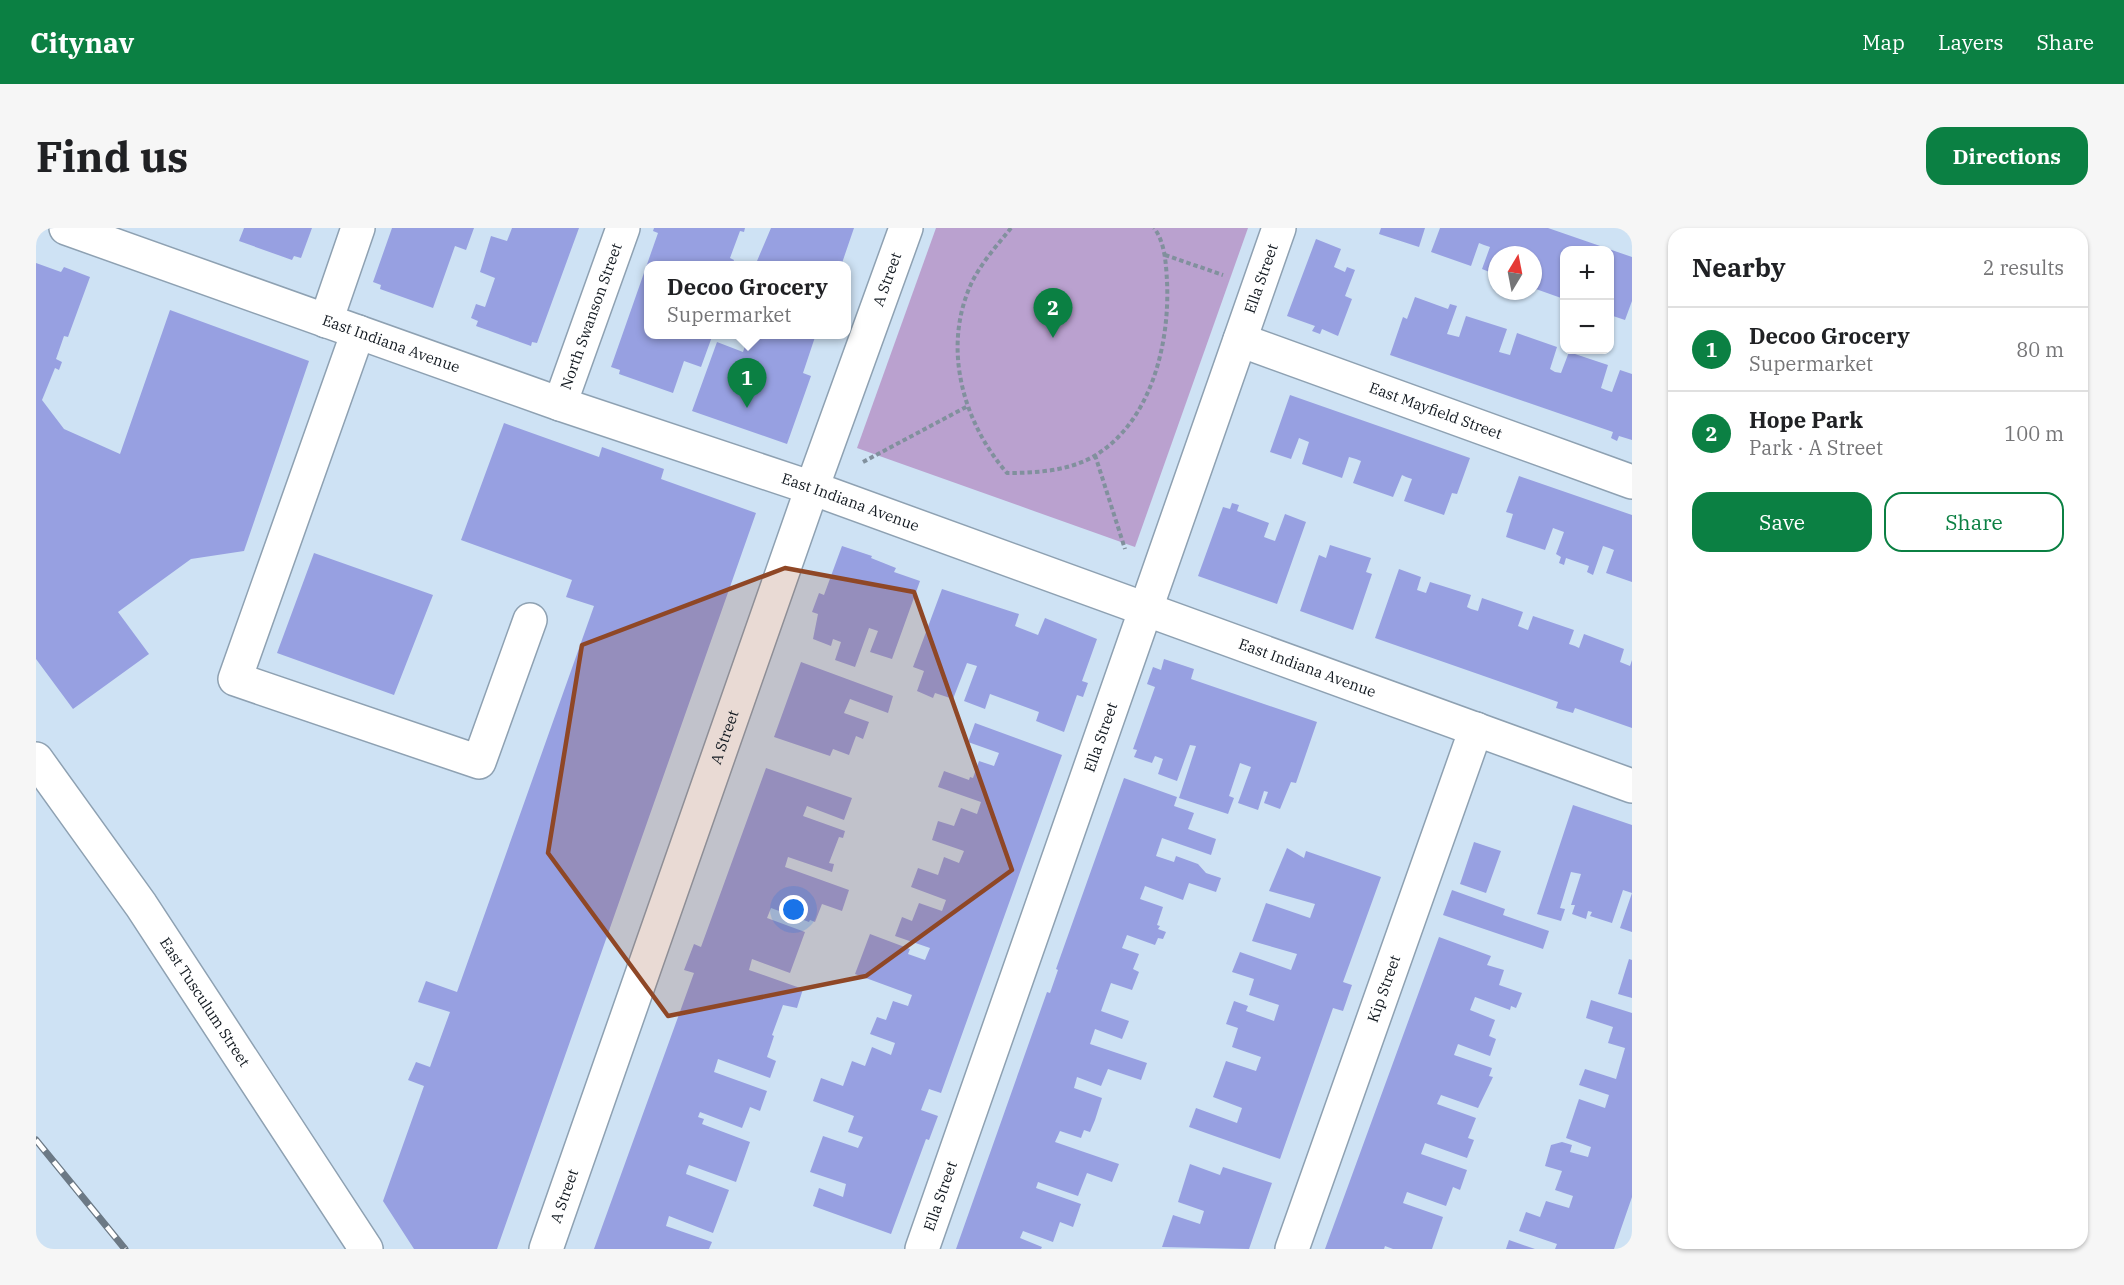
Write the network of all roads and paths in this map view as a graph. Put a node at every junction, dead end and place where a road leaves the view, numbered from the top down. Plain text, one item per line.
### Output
1 (358, 228) edge
2 (623, 228) edge
3 (906, 228) edge
4 (1011, 228) edge
5 (1155, 228) edge
6 (1279, 228) edge
7 (80, 230) edge
8 (1164, 255) junction
9 (1259, 286) junction
10 (326, 321) junction
11 (358, 332) junction
12 (1240, 340) junction
13 (560, 404) junction
14 (968, 406) junction
15 (1095, 455) junction
16 (1632, 482) edge
17 (812, 488) junction
18 (1144, 607) junction
19 (530, 620) dead end
20 (1476, 729) junction
21 (36, 759) edge
22 (1632, 786) edge
23 (366, 1249) edge
24 (546, 1249) edge
25 (922, 1249) edge
26 (1292, 1249) edge

1 - 10 street
2 - 13 street, North Swanson Street
3 - 17 street, A Street
4 - 14 path
5 - 8 path
6 - 9 street, Ella Street
7 - 10 street, East Indiana Avenue
8 - 9 path
8 - 15 path
9 - 12 street, Ella Street
10 - 11 street, East Indiana Avenue
11 - 13 street, East Indiana Avenue
11 - 19 street
12 - 16 street, East Mayfield Street
12 - 18 street, Ella Street
13 - 17 street, East Indiana Avenue
14 - 15 path
14 - 17 path
15 - 18 path
17 - 18 street, East Indiana Avenue
17 - 24 street, A Street
18 - 20 street, East Indiana Avenue
18 - 25 street, Ella Street
20 - 22 street, East Indiana Avenue
20 - 26 street, Kip Street
21 - 23 street, East Tusculum Street

